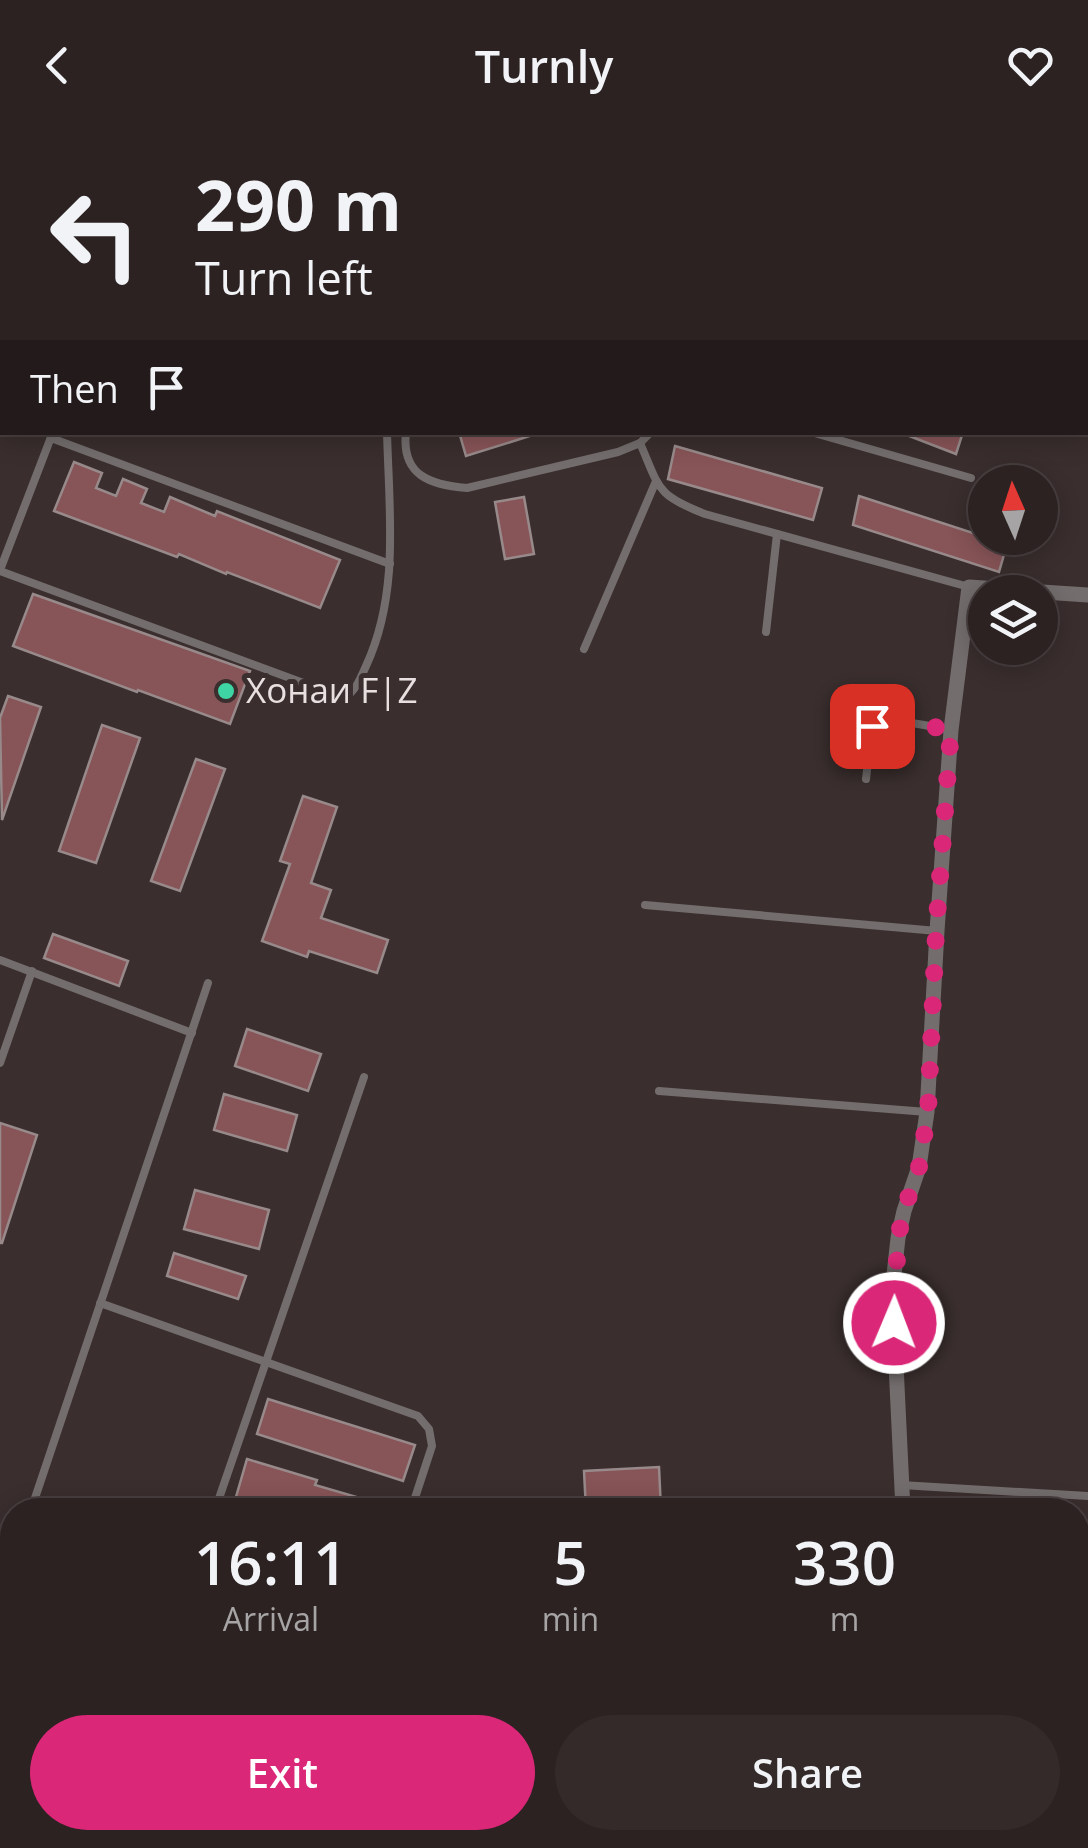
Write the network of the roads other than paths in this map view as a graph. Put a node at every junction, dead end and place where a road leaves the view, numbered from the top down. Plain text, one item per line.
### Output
1 (52, 435) edge
2 (387, 435) edge
3 (406, 435) edge
4 (648, 435) edge
5 (821, 435) edge
6 (640, 443) junction
7 (968, 477) edge
8 (656, 481) junction
9 (777, 534) junction
10 (390, 564) junction
11 (0, 571) edge
12 (968, 587) edge
13 (1058, 592) edge
14 (1088, 594) edge
15 (968, 595) edge
16 (766, 632) dead end
17 (584, 649) dead end
18 (951, 730) junction
19 (866, 779) dead end
20 (644, 905) dead end
21 (936, 931) junction
22 (0, 960) edge
23 (32, 971) junction
24 (208, 984) dead end
25 (192, 1033) junction
26 (0, 1063) edge
27 (364, 1078) dead end
28 (659, 1091) dead end
29 (928, 1112) junction
30 (100, 1304) junction
31 (266, 1362) junction
32 (902, 1485) junction
33 (1088, 1496) edge
34 (35, 1498) edge
35 (219, 1498) edge
36 (415, 1498) edge
37 (903, 1498) edge

1 - 10 lane
1 - 11 lane
2 - 10 lane
3 - 6 lane
4 - 6 lane
5 - 7 lane
6 - 8 lane
8 - 9 lane
8 - 17 lane
9 - 12 lane
9 - 16 lane
10 - 11 lane
13 - 14 street
15 - 18 street
18 - 19 lane
18 - 21 street
20 - 21 lane
21 - 29 street
22 - 23 lane
23 - 25 lane
23 - 26 lane
24 - 25 lane
25 - 30 lane
27 - 31 lane
28 - 29 lane
29 - 32 street
30 - 31 lane
30 - 34 lane
31 - 35 lane
31 - 36 lane
32 - 33 lane
32 - 37 street

